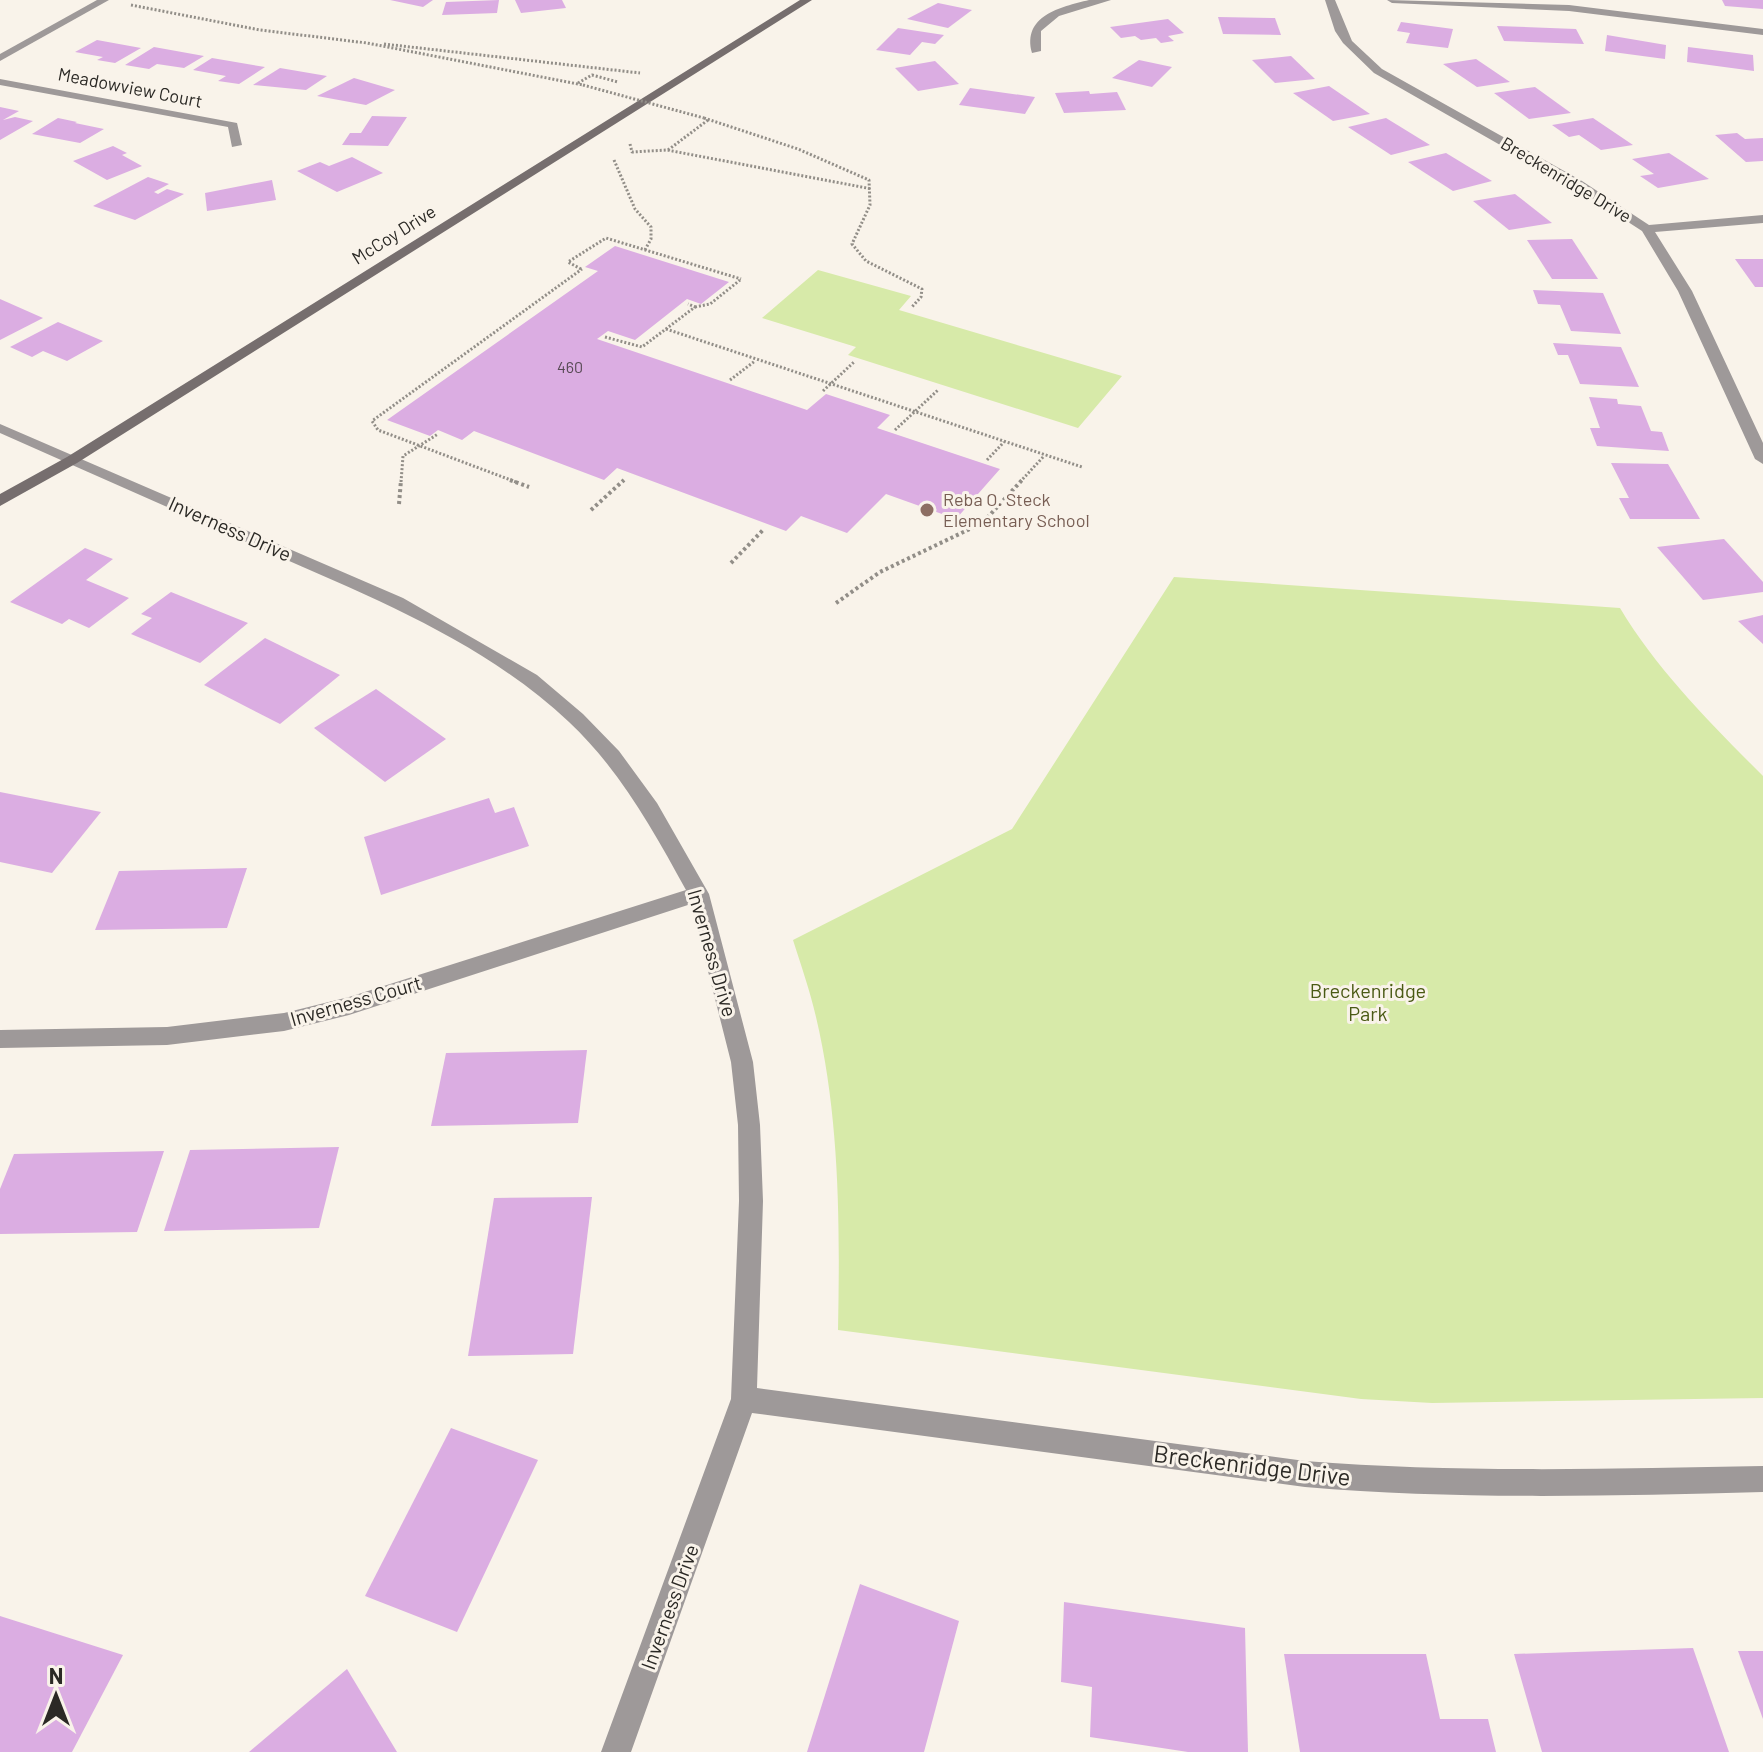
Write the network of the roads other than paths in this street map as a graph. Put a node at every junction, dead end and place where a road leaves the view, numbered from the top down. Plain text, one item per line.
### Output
1 (104, 0) edge
2 (807, 0) edge
3 (1106, 0) edge
4 (1330, 0) edge
5 (1392, 0) edge
6 (1763, 32) edge
7 (1036, 51) dead end
8 (0, 58) edge
9 (0, 82) edge
10 (236, 145) dead end
11 (1763, 219) edge
12 (1647, 229) junction
13 (0, 428) edge
14 (1763, 459) edge
15 (72, 460) junction
16 (0, 501) edge
17 (699, 894) junction
18 (0, 1039) edge
19 (744, 1399) junction
20 (1763, 1479) edge
21 (616, 1752) edge

1 - 8 street
2 - 15 street, McCoy Drive
3 - 7 street
4 - 12 street, Breckenridge Drive
5 - 6 street
9 - 10 street, Meadowview Court
11 - 12 street
12 - 14 street, Breckenridge Drive
13 - 15 street, Inverness Drive
15 - 16 street, McCoy Drive
15 - 17 street, Inverness Drive
17 - 18 street, Inverness Court
17 - 19 street, Inverness Drive
19 - 20 street, Breckenridge Drive
19 - 21 street, Inverness Drive

